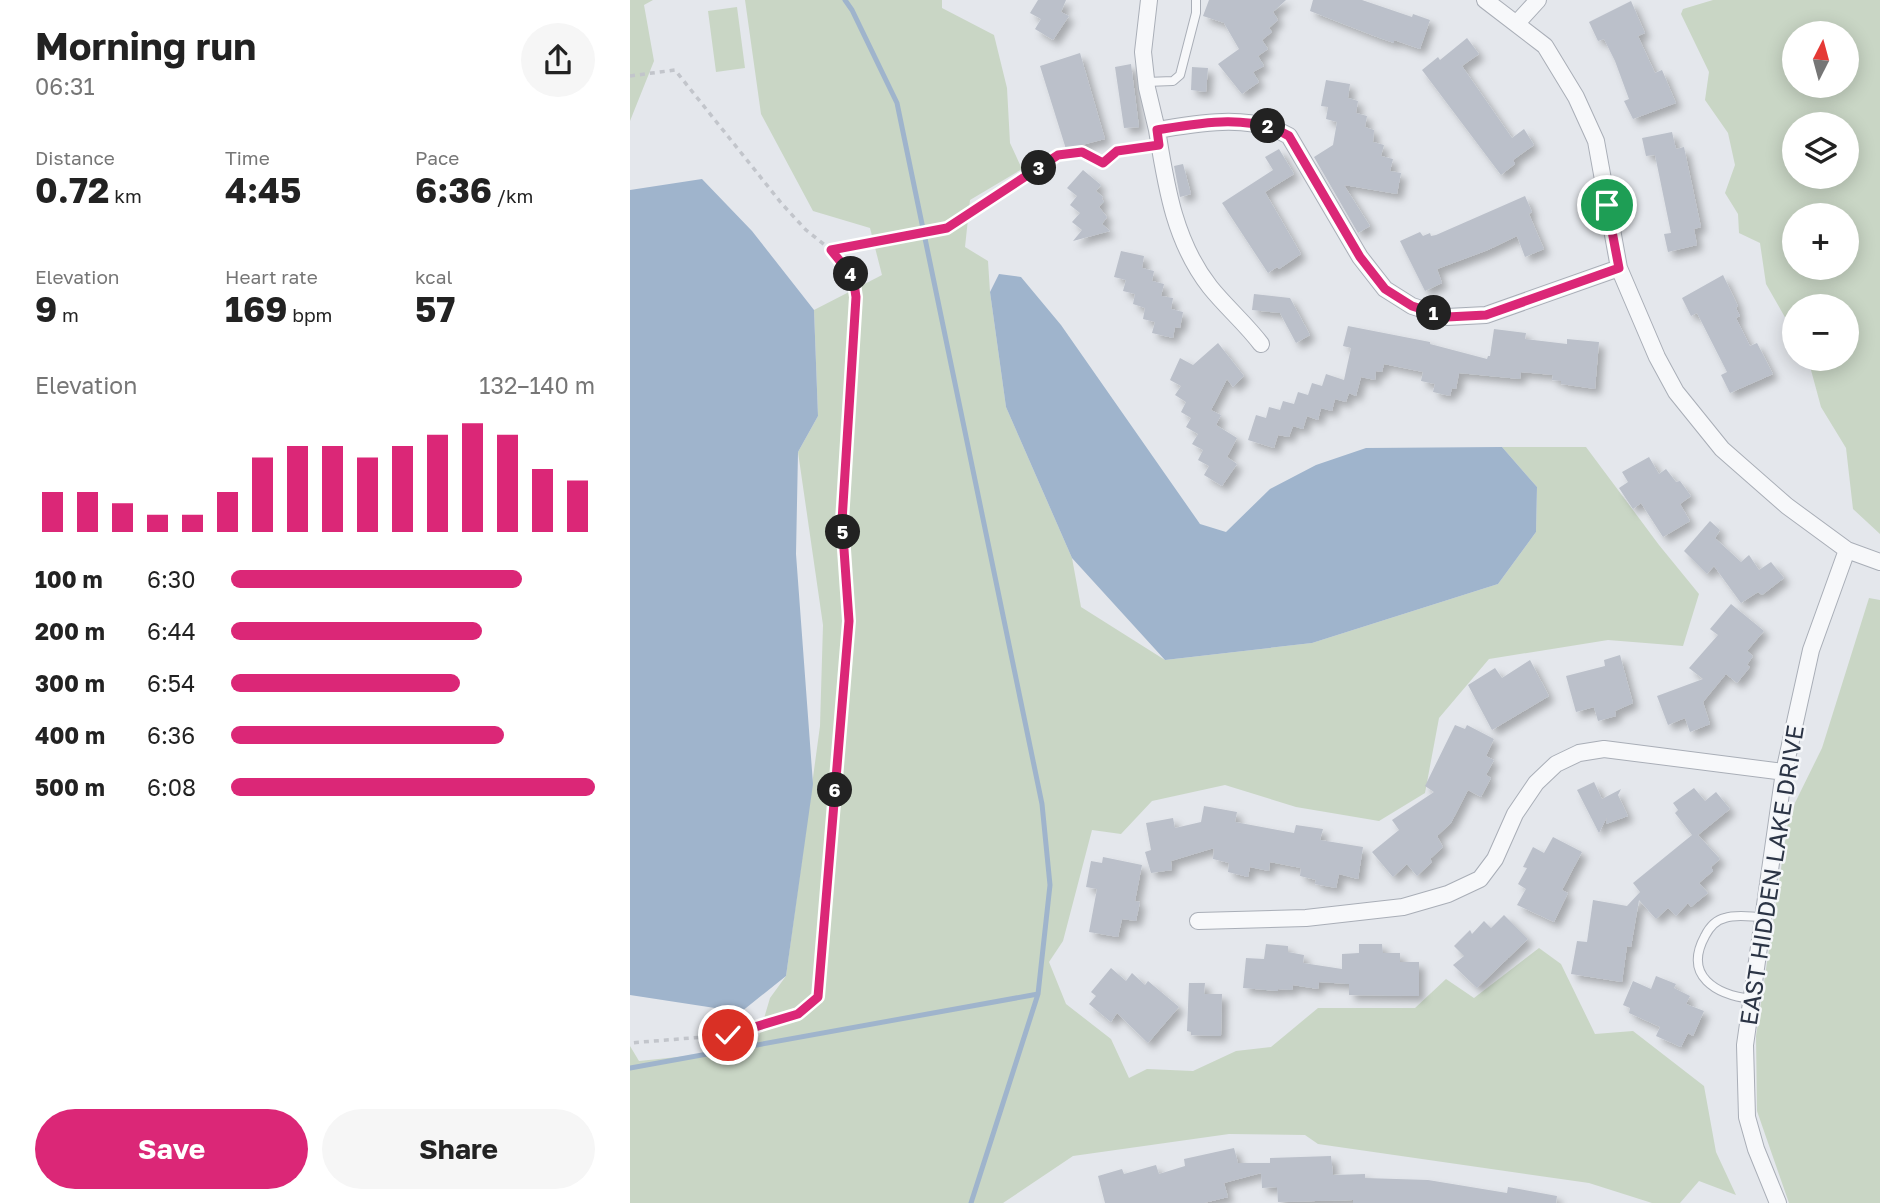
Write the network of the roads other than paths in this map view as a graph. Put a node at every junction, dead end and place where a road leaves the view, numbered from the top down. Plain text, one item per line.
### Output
1 (1149, 0) edge
2 (1196, 0) edge
3 (1485, 0) edge
4 (1538, 0) edge
5 (1517, 23) junction
6 (1146, 82) junction
7 (1158, 137) junction
8 (1619, 268) junction
9 (1261, 344) dead end
10 (1847, 550) junction
11 (1880, 562) edge
12 (1784, 772) junction
13 (1763, 917) junction
14 (1198, 921) dead end
15 (1752, 999) junction
16 (1778, 1203) edge

1 - 6 street
2 - 6 lane
3 - 5 street
4 - 5 street
5 - 8 street
6 - 7 street
7 - 8 street
7 - 9 street
8 - 10 street
10 - 11 street
10 - 12 street, EAST HIDDEN LAKE DRIVE
12 - 13 street, EAST HIDDEN LAKE DRIVE
12 - 14 street
13 - 15 street, EAST HIDDEN LAKE DRIVE
13 - 15 lane
15 - 16 street, EAST HIDDEN LAKE DRIVE

